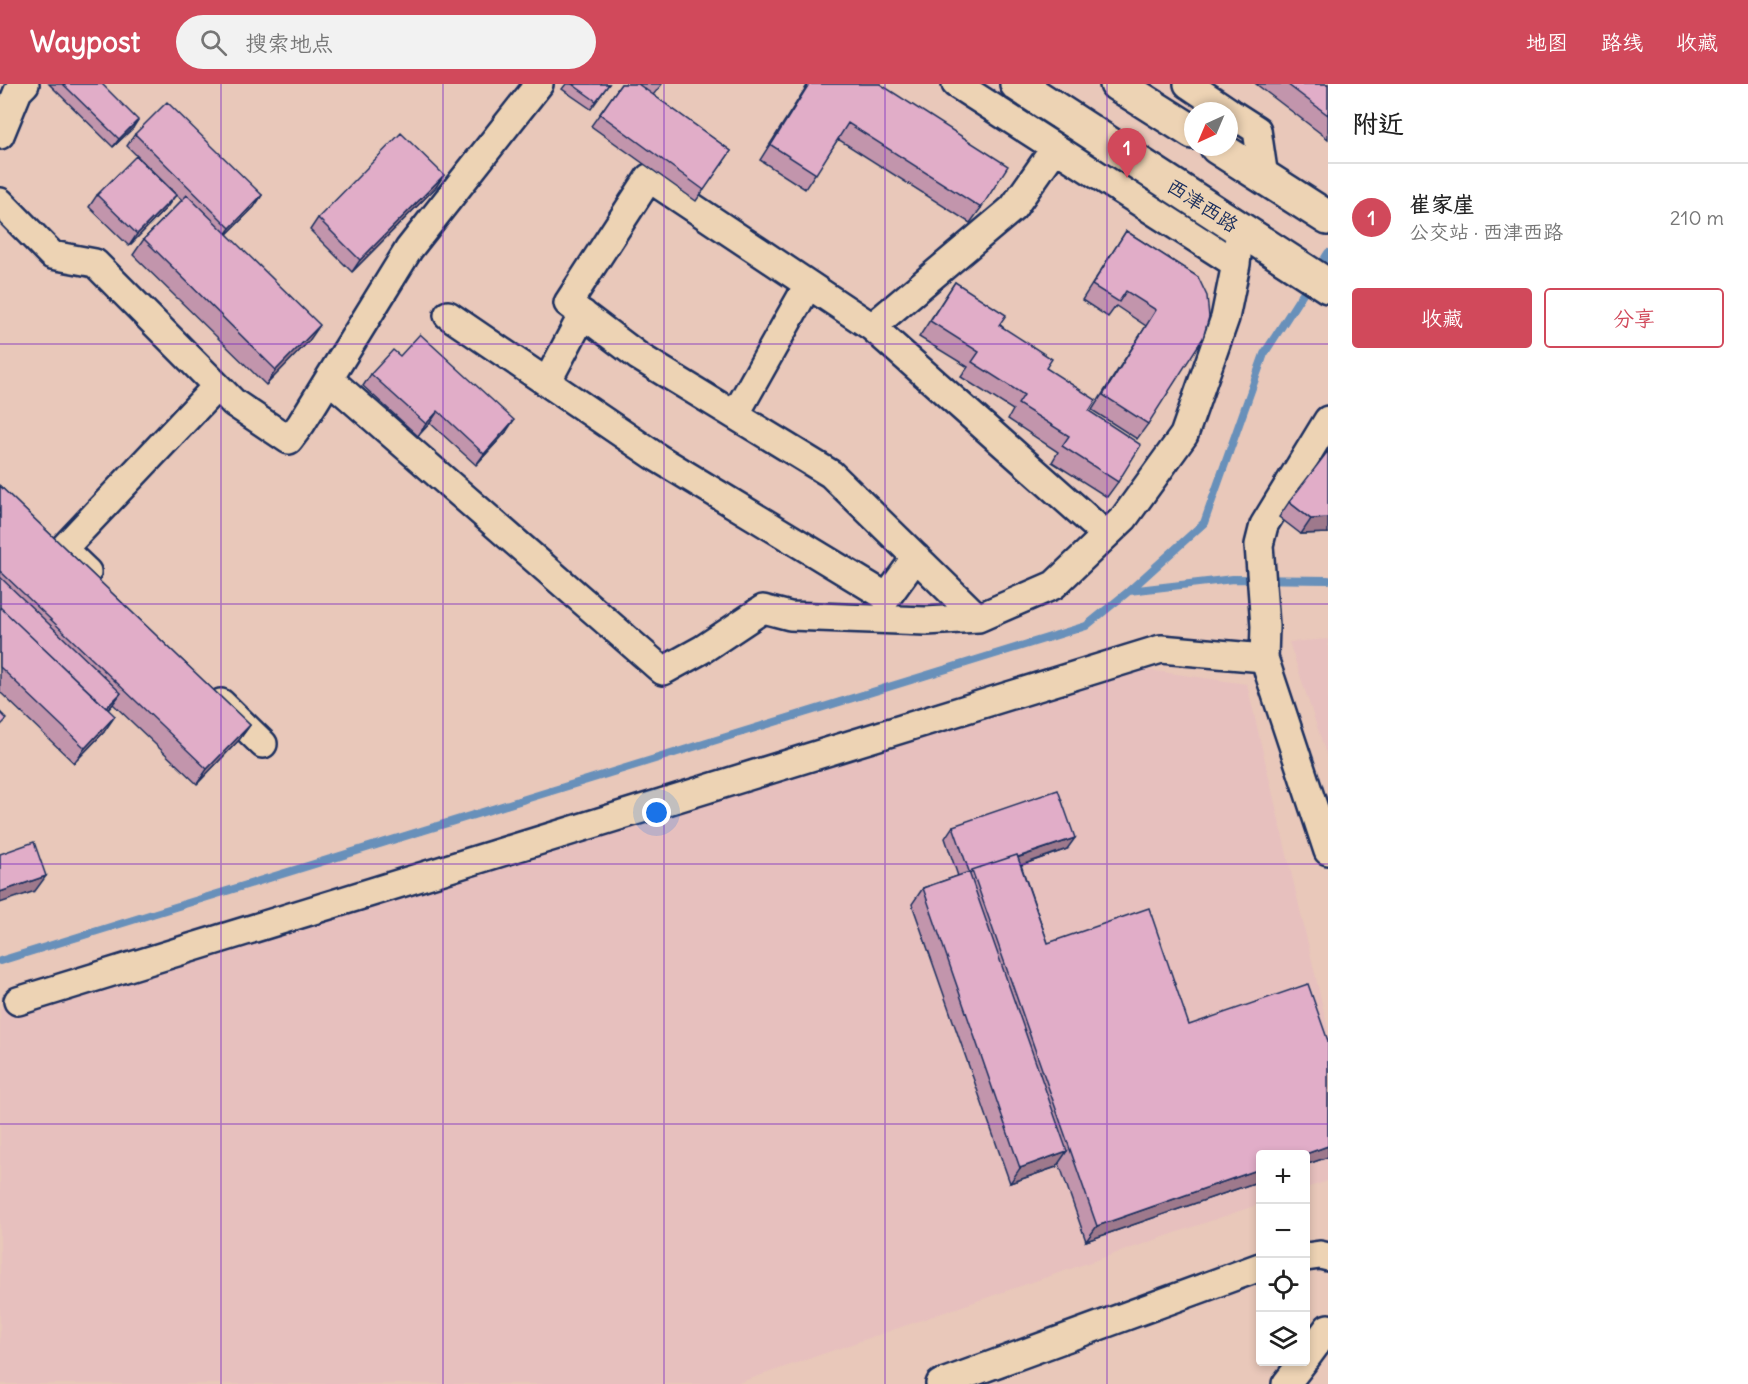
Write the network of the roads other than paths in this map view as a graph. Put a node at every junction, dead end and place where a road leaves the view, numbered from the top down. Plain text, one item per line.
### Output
1 (25, 84) edge
2 (539, 84) edge
3 (956, 84) edge
4 (1017, 84) edge
5 (1117, 84) edge
6 (1188, 84) edge
7 (1215, 102) edge
8 (1238, 118) edge
9 (1184, 126) edge
10 (0, 135) edge
11 (1056, 148) junction
12 (1231, 156) edge
13 (1275, 184) junction
14 (0, 202) edge
15 (1328, 218) edge
16 (1250, 236) junction
17 (1236, 264) junction
18 (808, 285) junction
19 (1328, 286) edge
20 (583, 314) junction
21 (448, 315) dead end
22 (872, 327) junction
23 (329, 379) junction
24 (547, 382) junction
25 (217, 386) junction
26 (735, 415) junction
27 (1328, 420) edge
28 (1106, 535) junction
29 (916, 557) junction
30 (105, 590) edge
31 (978, 618) junction
32 (1264, 658) junction
33 (205, 687) edge
34 (263, 744) dead end
35 (1328, 852) edge
36 (18, 1001) dead end
37 (1310, 1256) edge
38 (1328, 1257) edge
39 (1256, 1268) edge
40 (1328, 1328) edge
41 (1310, 1351) edge
42 (1300, 1366) edge
43 (940, 1384) edge
44 (1286, 1384) edge

1 - 10 street
2 - 23 street
3 - 11 street
4 - 16 main road, 西津西路
5 - 9 main road
6 - 7 street
8 - 13 street
11 - 17 street
11 - 22 street
12 - 13 main road
13 - 15 main road
14 - 25 street
16 - 17 street
16 - 19 main road, 西津西路
17 - 28 street
18 - 20 street
18 - 22 street
18 - 26 street
20 - 24 street
20 - 26 street
21 - 24 street
22 - 28 street
23 - 25 street
23 - 31 street
24 - 29 street
25 - 30 street
26 - 29 street
27 - 32 street
28 - 31 street
29 - 31 street
32 - 35 street
32 - 36 street
33 - 34 street
37 - 38 street
39 - 43 street
40 - 41 street
42 - 44 street

